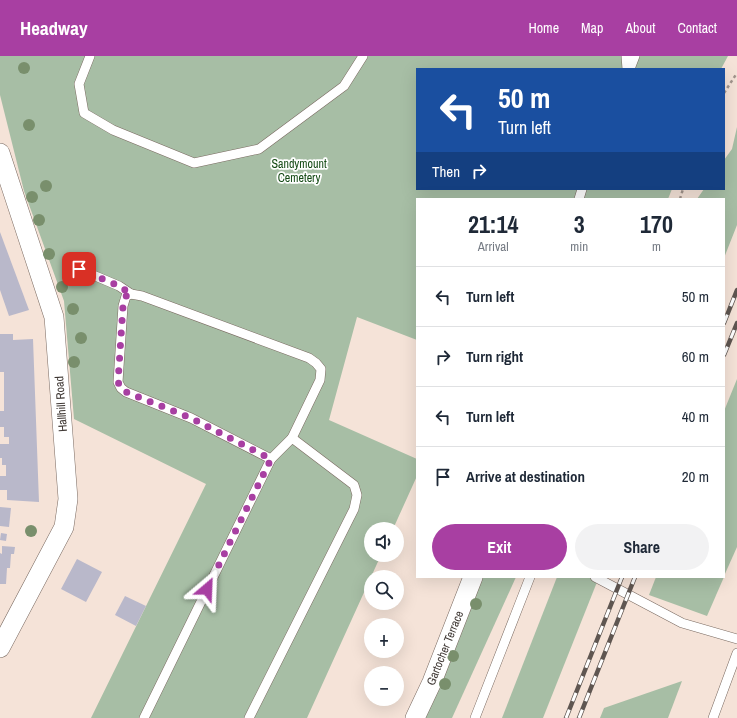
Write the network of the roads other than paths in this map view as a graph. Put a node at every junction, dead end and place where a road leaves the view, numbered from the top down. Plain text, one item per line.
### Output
1 (90, 56) edge
2 (363, 56) edge
3 (626, 56) edge
4 (635, 56) edge
5 (627, 68) edge
6 (630, 68) edge
7 (0, 153) edge
8 (79, 269) dead end
9 (131, 294) junction
10 (292, 438) junction
11 (271, 459) junction
12 (473, 578) edge
13 (530, 578) edge
14 (597, 578) edge
15 (737, 640) edge
16 (0, 648) edge
17 (737, 653) edge
18 (144, 718) edge
19 (249, 718) edge
20 (415, 718) edge
21 (475, 718) edge
22 (714, 718) edge

1 - 2 lane
3 - 5 lane
4 - 6 lane
7 - 16 street, Hallhill Road
8 - 9 lane
9 - 10 lane
9 - 11 lane
10 - 11 lane
10 - 19 lane
11 - 18 lane
12 - 20 street, Gartocher Terrace
13 - 21 lane
14 - 15 lane
17 - 22 lane

